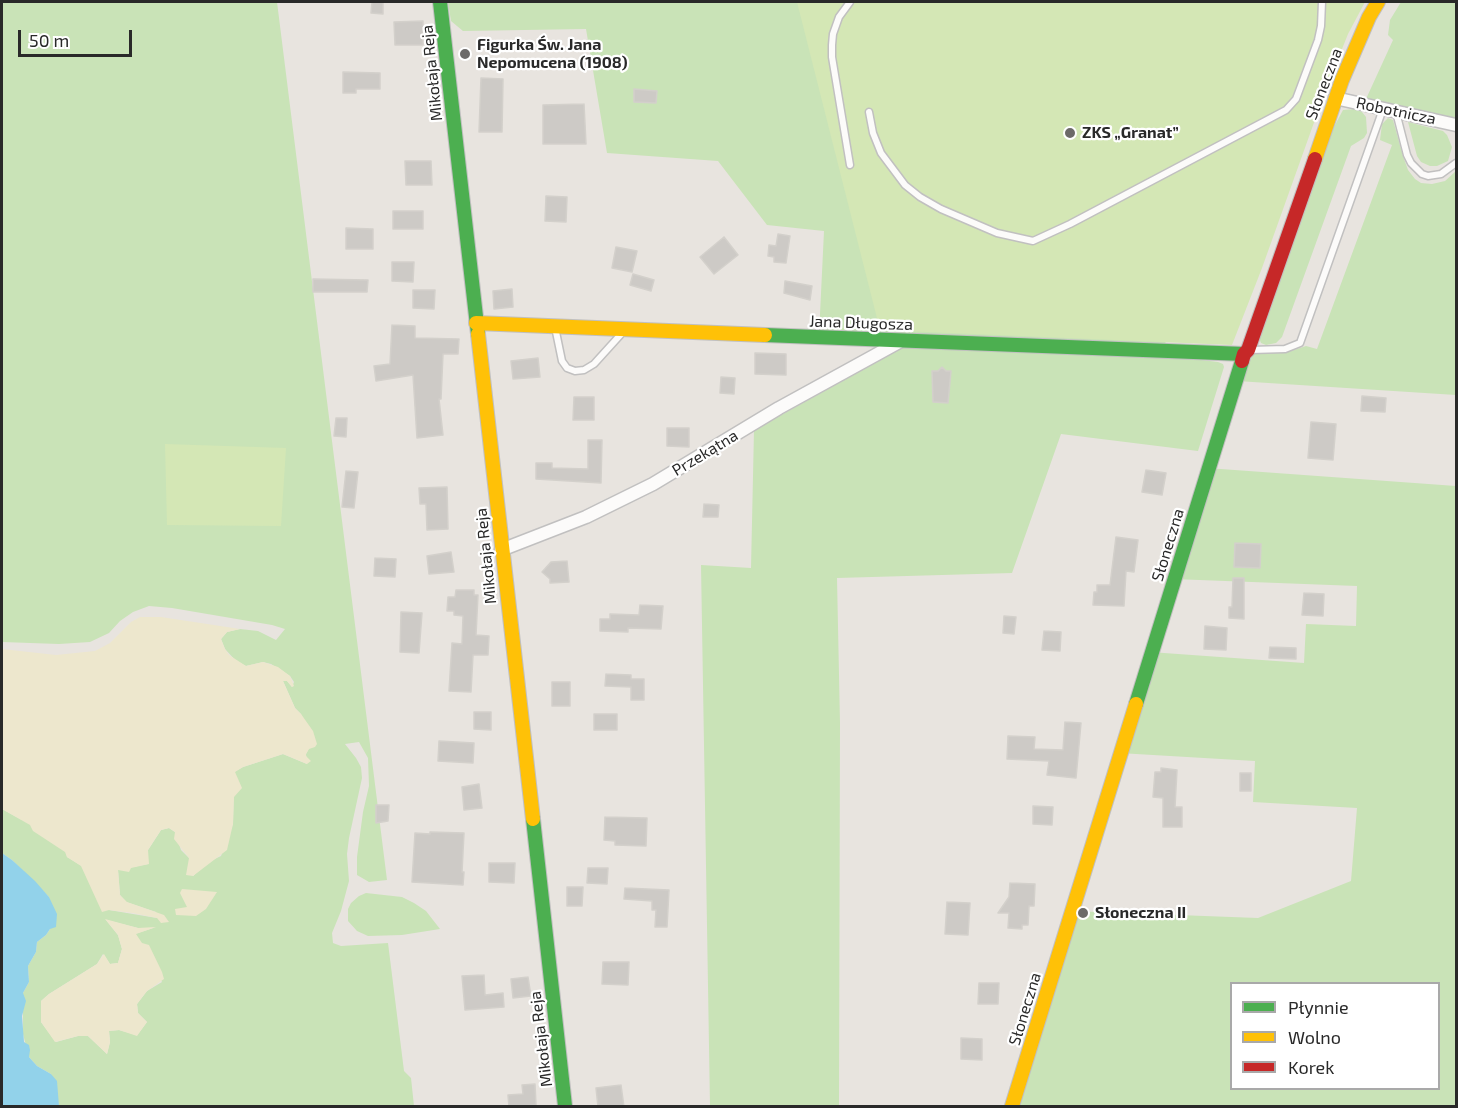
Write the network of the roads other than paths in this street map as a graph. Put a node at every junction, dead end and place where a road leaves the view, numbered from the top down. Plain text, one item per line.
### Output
1 (440, 2) edge
2 (850, 2) edge
3 (1322, 2) edge
4 (1378, 2) edge
5 (1335, 98) junction
6 (1383, 109) junction
7 (869, 112) dead end
8 (1396, 112) junction
9 (1454, 127) edge
10 (1456, 163) edge
11 (850, 165) dead end
12 (476, 322) junction
13 (554, 326) junction
14 (625, 329) junction
15 (901, 341) junction
16 (1246, 352) junction
17 (501, 550) junction
18 (565, 1107) edge
19 (1012, 1107) edge

1 - 12 street, Mikołaja Reja
2 - 11 lane
3 - 7 lane
4 - 5 street, Słoneczna
5 - 6 street, Robotnicza
5 - 16 street, Słoneczna
6 - 8 street, Robotnicza
6 - 16 lane
8 - 9 street, Robotnicza
8 - 10 lane
12 - 13 street, Jana Długosza
12 - 17 street, Mikołaja Reja
13 - 14 street, Jana Długosza
13 - 14 lane
14 - 15 street, Jana Długosza
15 - 16 street, Jana Długosza
15 - 17 street, Przekątna
16 - 19 street, Słoneczna
17 - 18 street, Mikołaja Reja

